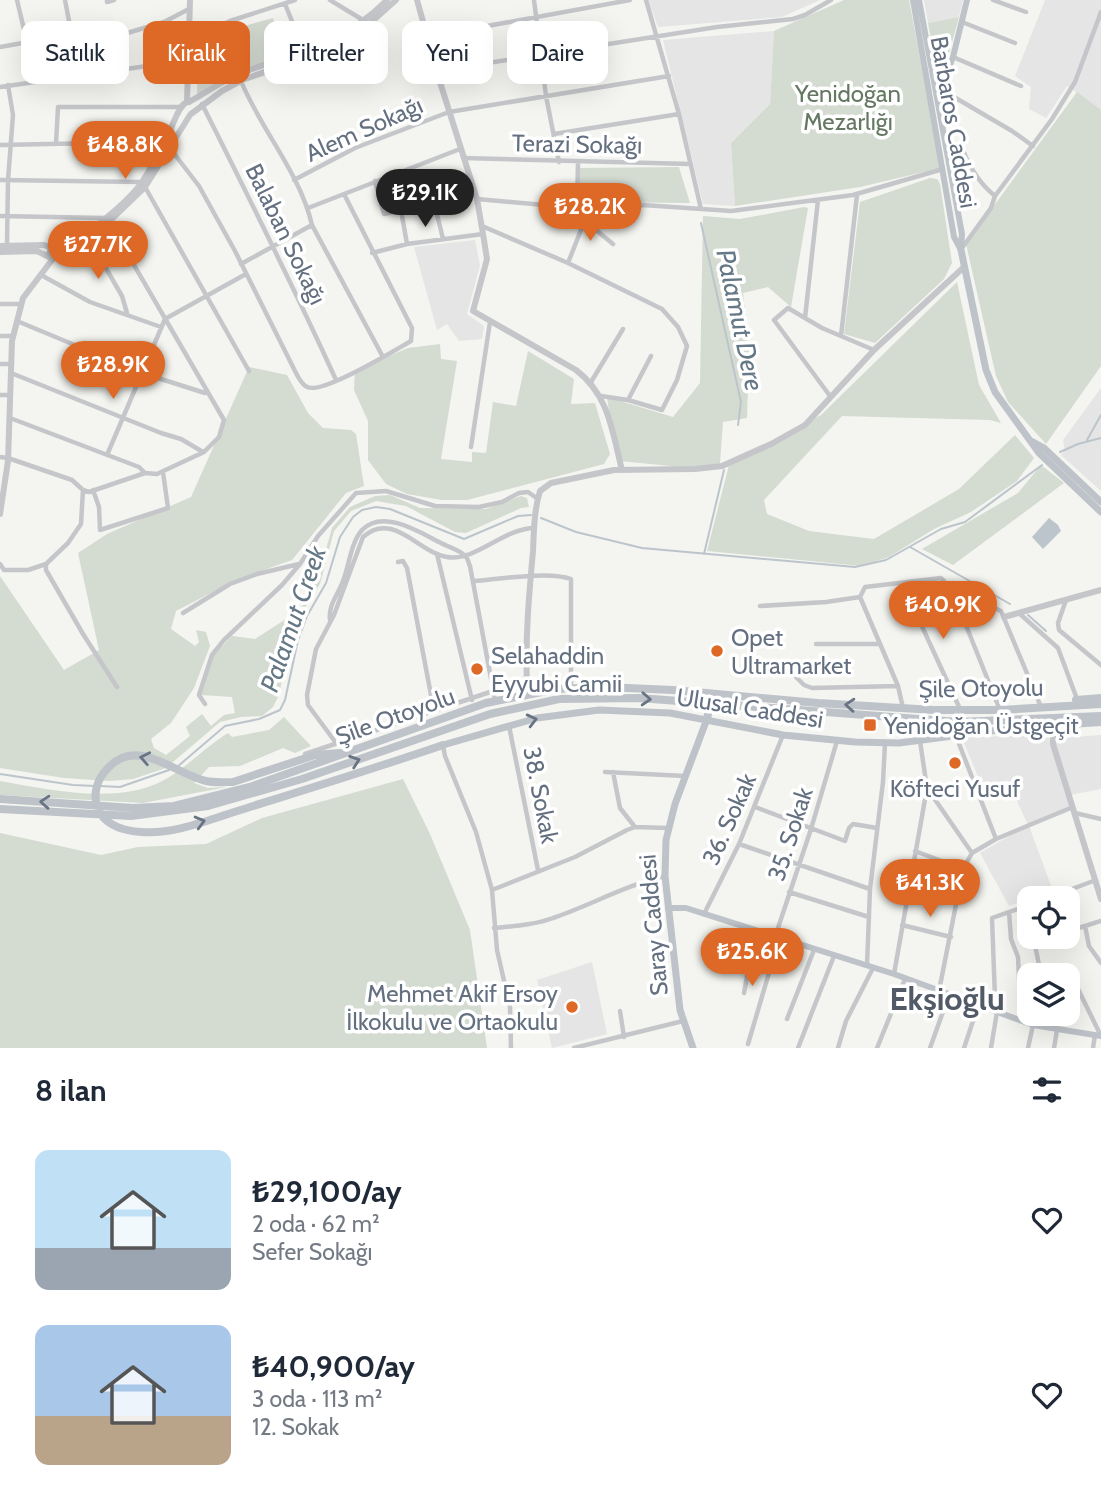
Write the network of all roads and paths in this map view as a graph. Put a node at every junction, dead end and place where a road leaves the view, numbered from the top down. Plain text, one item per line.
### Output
1 (17, 0) edge
2 (65, 0) edge
3 (107, 0) edge
4 (114, 0) edge
5 (190, 0) edge
6 (295, 0) edge
7 (330, 0) edge
8 (387, 0) edge
9 (396, 0) edge
10 (417, 0) edge
11 (534, 0) edge
12 (630, 0) edge
13 (646, 0) edge
14 (831, 0) edge
15 (913, 0) edge
16 (919, 0) edge
17 (967, 0) edge
18 (993, 0) edge
19 (285, 4) junction
20 (190, 9) junction
21 (1026, 12) dead end
22 (1101, 12) edge
23 (536, 17) junction
24 (22, 21) edge
25 (69, 21) edge
26 (190, 21) edge
27 (230, 21) edge
28 (292, 21) edge
29 (363, 21) edge
30 (368, 21) edge
31 (369, 21) edge
32 (423, 21) edge
33 (537, 21) edge
34 (962, 22) junction
35 (493, 25) edge
36 (129, 32) edge
37 (658, 37) junction
38 (21, 43) edge
39 (1016, 43) dead end
40 (608, 45) edge
41 (0, 47) edge
42 (953, 57) junction
43 (264, 67) edge
44 (669, 76) junction
45 (21, 83) edge
46 (187, 84) edge
47 (236, 84) edge
48 (243, 84) edge
49 (441, 84) edge
50 (545, 84) edge
51 (8, 85) junction
52 (1021, 86) dead end
53 (0, 87) edge
54 (937, 95) junction
55 (546, 96) junction
56 (202, 104) junction
57 (184, 105) junction
58 (449, 112) junction
59 (190, 114) junction
60 (679, 114) junction
61 (554, 134) junction
62 (56, 143) junction
63 (0, 145) edge
64 (11, 145) junction
65 (165, 146) junction
66 (1033, 146) junction
67 (460, 149) junction
68 (963, 150) dead end
69 (463, 158) junction
70 (559, 162) junction
71 (578, 163) junction
72 (690, 164) junction
73 (946, 169) junction
74 (0, 180) edge
75 (8, 180) junction
76 (294, 180) junction
77 (375, 181) junction
78 (143, 185) junction
79 (472, 187) junction
80 (344, 194) junction
81 (857, 194) junction
82 (995, 196) junction
83 (433, 198) junction
84 (477, 199) junction
85 (818, 200) junction
86 (590, 207) junction
87 (308, 208) junction
88 (577, 208) junction
89 (701, 209) junction
90 (401, 210) junction
91 (0, 215) edge
92 (7, 216) junction
93 (584, 220) junction
94 (106, 221) junction
95 (312, 225) junction
96 (482, 226) junction
97 (483, 234) junction
98 (89, 239) junction
99 (443, 239) junction
100 (407, 244) junction
101 (612, 244) dead end
102 (4, 246) edge
103 (272, 246) junction
104 (56, 249) junction
105 (961, 250) junction
106 (0, 253) edge
107 (372, 253) junction
108 (50, 259) junction
109 (60, 260) junction
110 (568, 263) junction
111 (241, 264) junction
112 (964, 267) junction
113 (246, 274) junction
114 (41, 275) junction
115 (207, 295) junction
116 (0, 304) edge
117 (21, 304) junction
118 (127, 314) junction
119 (805, 318) junction
120 (164, 319) junction
121 (17, 321) junction
122 (490, 322) junction
123 (161, 327) junction
124 (623, 329) dead end
125 (0, 336) edge
126 (13, 336) junction
127 (841, 336) junction
128 (874, 350) junction
129 (651, 356) dead end
130 (383, 358) junction
131 (0, 364) edge
132 (11, 364) junction
133 (249, 371) dead end
134 (11, 373) junction
135 (142, 373) junction
136 (336, 380) junction
137 (591, 382) junction
138 (206, 393) junction
139 (0, 395) edge
140 (10, 395) junction
141 (601, 396) junction
142 (830, 396) junction
143 (628, 400) junction
144 (122, 418) junction
145 (9, 421) junction
146 (0, 424) edge
147 (1030, 439) junction
148 (471, 447) dead end
149 (204, 452) junction
150 (107, 455) junction
151 (0, 457) edge
152 (9, 458) junction
153 (622, 470) junction
154 (163, 471) junction
155 (145, 473) junction
156 (3, 484) edge
157 (83, 490) junction
158 (93, 490) junction
159 (538, 499) junction
160 (1101, 502) edge
161 (1101, 512) edge
162 (0, 515) edge
163 (535, 528) junction
164 (437, 554) junction
165 (465, 555) junction
166 (398, 562) dead end
167 (0, 564) edge
168 (46, 564) junction
169 (300, 564) junction
170 (530, 577) junction
171 (474, 581) junction
172 (902, 583) junction
173 (1101, 590) edge
174 (860, 597) junction
175 (1067, 599) junction
176 (760, 606) dead end
177 (183, 613) dead end
178 (961, 613) junction
179 (1019, 613) junction
180 (1004, 617) junction
181 (330, 621) junction
182 (817, 644) dead end
183 (880, 644) junction
184 (1101, 666) edge
185 (796, 677) dead end
186 (527, 683) junction
187 (898, 686) junction
188 (117, 687) dead end
189 (570, 688) junction
190 (493, 691) junction
191 (536, 693) junction
192 (1101, 698) edge
193 (1077, 700) junction
194 (495, 701) junction
195 (205, 704) dead end
196 (473, 704) junction
197 (710, 704) junction
198 (1101, 704) edge
199 (1041, 707) junction
200 (903, 709) junction
201 (960, 710) junction
202 (1000, 710) junction
203 (434, 711) junction
204 (1101, 716) edge
205 (707, 719) junction
206 (959, 722) junction
207 (1101, 722) edge
208 (398, 723) junction
209 (509, 726) junction
210 (1056, 727) junction
211 (395, 736) junction
212 (783, 736) junction
213 (956, 736) junction
214 (837, 741) junction
215 (920, 741) junction
216 (336, 743) junction
217 (884, 743) junction
218 (443, 745) junction
219 (350, 753) junction
220 (305, 754) dead end
221 (605, 772) dead end
222 (613, 772) junction
223 (686, 776) junction
224 (927, 787) junction
225 (277, 798) junction
226 (0, 799) edge
227 (208, 806) junction
228 (755, 807) junction
229 (0, 808) edge
230 (1074, 810) junction
231 (1101, 819) edge
232 (635, 827) junction
233 (668, 828) junction
234 (877, 828) junction
235 (811, 829) junction
236 (996, 838) junction
237 (739, 844) junction
238 (915, 851) junction
239 (972, 853) junction
240 (799, 865) junction
241 (963, 869) junction
242 (538, 870) junction
243 (666, 876) junction
244 (1096, 880) junction
245 (1080, 886) edge
246 (870, 889) junction
247 (492, 890) junction
248 (789, 892) junction
249 (1101, 900) edge
250 (668, 908) junction
251 (1017, 909) edge
252 (1009, 912) junction
253 (704, 915) junction
254 (869, 917) junction
255 (1101, 921) edge
256 (902, 925) junction
257 (1085, 926) junction
258 (1080, 927) edge
259 (495, 928) junction
260 (755, 932) junction
261 (951, 937) junction
262 (777, 939) junction
263 (814, 950) junction
264 (834, 956) junction
265 (1018, 963) edge
266 (1101, 963) edge
267 (870, 967) junction
268 (894, 974) junction
269 (905, 979) junction
270 (939, 991) junction
271 (744, 993) dead end
272 (1080, 994) edge
273 (949, 995) junction
274 (978, 1006) junction
275 (620, 1011) dead end
276 (995, 1011) junction
277 (787, 1019) dead end
278 (1017, 1019) edge
279 (683, 1021) junction
280 (1033, 1026) edge
281 (1038, 1026) edge
282 (1048, 1028) joint
283 (1057, 1030) junction
284 (1098, 1035) edge
285 (624, 1037) junction
286 (748, 1044) dead end
287 (511, 1048) edge
288 (574, 1048) edge
289 (693, 1048) edge
290 (798, 1048) edge
291 (838, 1048) edge
292 (877, 1048) edge
293 (930, 1048) edge
294 (964, 1048) edge
295 (991, 1048) edge
296 (1028, 1048) edge
297 (1054, 1048) edge
298 (1093, 1048) edge

1 - 24 street
2 - 25 street
3 - 4 street
5 - 20 street
6 - 19 street
7 - 29 street
8 - 30 street
9 - 31 street
10 - 32 street
11 - 23 street
12 - 23 street
13 - 37 street
14 - 37 street
15 - 54 main road, Barbaros Caddesi
16 - 54 main road, Barbaros Caddesi
17 - 34 main road
18 - 21 street
19 - 27 street
19 - 28 street
20 - 26 street
20 - 36 street
22 - 66 street
23 - 33 street
23 - 35 street
34 - 39 street
34 - 42 main road
37 - 40 street
37 - 44 street
38 - 41 street
42 - 52 street
42 - 54 main road
43 - 57 street
44 - 55 street, Alem Sokağı
44 - 60 street
45 - 51 street
46 - 57 street
47 - 56 street
48 - 76 street
49 - 58 street
50 - 55 street
51 - 53 street
51 - 64 street
54 - 66 street
54 - 73 main road, Barbaros Caddesi
55 - 58 street, Alem Sokağı
55 - 61 street
56 - 59 street
56 - 103 street, Balaban Sokağı
57 - 59 street
57 - 59 street
57 - 62 street
57 - 65 street
58 - 67 street
58 - 76 street, Alem Sokağı
59 - 65 street
60 - 61 street
60 - 72 street
61 - 70 street
62 - 64 street
62 - 65 street
63 - 64 street
64 - 75 street
65 - 78 street
65 - 111 street
66 - 82 street
67 - 69 street
67 - 77 street
68 - 82 street
69 - 70 street, Terazi Sokağı
69 - 79 street
70 - 71 street, Terazi Sokağı
71 - 72 street, Terazi Sokağı
71 - 88 street
72 - 89 street
73 - 81 street
73 - 105 main road, Barbaros Caddesi
74 - 75 street
75 - 78 street
75 - 92 street
76 - 87 street
77 - 80 street
77 - 90 street
78 - 94 street
78 - 115 street
79 - 83 street
79 - 84 street
80 - 87 street
80 - 107 street
81 - 85 street
81 - 127 street
82 - 105 street
83 - 90 street
83 - 99 street
84 - 88 street
84 - 96 street
85 - 89 street
85 - 119 street
86 - 88 street
86 - 89 street
86 - 93 street
87 - 95 street
90 - 100 street
91 - 92 street
92 - 94 street
92 - 102 street
93 - 101 street
93 - 110 street
94 - 98 street
94 - 104 street
94 - 120 street
95 - 103 street
95 - 130 street
96 - 97 street
96 - 110 street
97 - 99 street
97 - 122 street
98 - 109 street
98 - 118 street
99 - 100 street
100 - 107 street
102 - 104 street
103 - 111 street
103 - 136 street, Balaban Sokağı
104 - 108 street
104 - 109 street
105 - 112 main road, Barbaros Caddesi
106 - 108 street
107 - 130 street
108 - 109 street
108 - 114 street
110 - 143 street
111 - 113 street
112 - 128 street
112 - 147 main road, Barbaros Caddesi
113 - 115 street
113 - 136 street
114 - 117 street
114 - 118 street
115 - 120 street
115 - 133 street
116 - 117 street
117 - 121 street
118 - 123 street
119 - 127 street
119 - 142 street
120 - 123 street
120 - 138 street
121 - 126 street
121 - 135 street
122 - 137 street
122 - 148 street
123 - 135 street
124 - 137 street
125 - 126 street
126 - 132 street
127 - 128 street
128 - 142 street
129 - 143 street
130 - 136 street
131 - 132 street
132 - 134 street
134 - 140 street
134 - 144 street
135 - 138 street
135 - 144 street
137 - 141 street
138 - 149 street
139 - 140 street
140 - 145 street
141 - 143 street
141 - 153 street
142 - 153 street
144 - 149 street
144 - 150 street
145 - 146 street
145 - 150 street
145 - 152 street
147 - 160 main road, Barbaros Caddesi
147 - 161 main road, Barbaros Caddesi
149 - 154 street
150 - 155 street
151 - 152 street
152 - 156 street
152 - 157 street
153 - 159 street
154 - 155 street
154 - 158 street
155 - 158 street
156 - 162 street
157 - 158 street
157 - 168 street
159 - 163 street
159 - 169 street
163 - 165 street
163 - 170 street
164 - 165 street
164 - 181 street
164 - 196 street
165 - 171 street
165 - 181 street
166 - 203 street
167 - 168 street
168 - 188 street
169 - 177 street
169 - 195 street
170 - 171 street
170 - 186 street
170 - 189 street
171 - 190 street
172 - 174 street
172 - 178 street
172 - 201 street
173 - 175 street
174 - 176 street
174 - 183 street
175 - 179 street
175 - 184 street
178 - 180 street
178 - 202 street
179 - 180 street
179 - 193 street
180 - 199 street
181 - 216 street
182 - 183 street
183 - 187 street
185 - 187 street
186 - 190 street
186 - 191 street
187 - 200 street
189 - 191 highway, Şile Otoyolu
200 -> 189 highway, Şile Otoyolu
190 - 194 street
190 - 196 street
191 - 194 highway, Şile Otoyolu
192 - 193 highway
193 - 199 highway
194 - 196 highway, Şile Otoyolu
196 - 203 street
196 - 211 highway, Şile Otoyolu
197 - 205 highway
197 - 206 highway, Şile Otoyolu
227 -> 197 highway, Şile Otoyolu
198 - 199 highway, Şile Otoyolu
199 - 202 highway, Şile Otoyolu
200 - 201 highway, Şile Otoyolu
201 - 202 highway, Şile Otoyolu
203 - 208 street
204 - 206 highway, Şile Otoyolu
209 -> 205 main road, Ulusal Caddesi
205 - 212 main road, Ulusal Caddesi
205 - 223 main road, Saray Caddesi
206 - 210 highway
207 - 210 highway
208 - 211 street
208 - 216 street
209 - 218 main road, Ulusal Caddesi
209 - 242 street, 38. Sokak
210 - 213 main road, Ulusal Caddesi
210 - 230 street
211 - 219 highway, Şile Otoyolu
212 - 214 main road, Ulusal Caddesi
212 - 228 street, 36. Sokak
213 - 215 main road, Ulusal Caddesi
213 - 236 street
214 - 217 main road, Ulusal Caddesi
214 - 235 street, 35. Sokak
215 - 217 main road, Ulusal Caddesi
215 - 224 street
216 - 220 street
217 - 234 street
218 - 225 highway
218 - 247 street
219 -> 225 highway
219 -> 226 highway, Şile Otoyolu
221 - 222 street
222 - 223 street
222 - 232 street
223 - 233 main road, Saray Caddesi
224 - 238 street
224 - 239 street
225 - 227 highway
227 - 229 highway, Şile Otoyolu
228 - 235 street
228 - 237 street, 36. Sokak
230 - 231 street
230 - 236 street
230 - 244 street
232 - 233 street
232 - 242 street
233 - 243 main road, Saray Caddesi
234 - 235 street
234 - 246 street
235 - 240 street, 35. Sokak
236 - 239 street
237 - 240 street
237 - 253 street, 36. Sokak
238 - 241 street
238 - 256 street
239 - 241 street
240 - 246 street
240 - 248 street, 35. Sokak
241 - 261 street
242 - 247 street
243 - 250 main road, Saray Caddesi
243 - 259 street
244 - 245 street
244 - 249 street
246 - 254 street
247 - 259 street
248 - 254 street
248 - 262 street, 35. Sokak
250 - 253 main road
250 - 279 main road, Saray Caddesi
251 - 252 street
252 - 265 street
252 - 276 street
253 - 260 main road
254 - 267 street
255 - 257 street
256 - 261 street
256 - 268 street
257 - 258 street
257 - 266 street
259 - 287 street
260 - 262 main road
260 - 271 street
261 - 270 street
262 - 263 main road
262 - 286 street, 35. Sokak
263 - 264 main road
263 - 277 street
264 - 267 main road
264 - 290 street
267 - 268 main road
267 - 291 street
268 - 269 main road
269 - 270 main road
269 - 292 street
270 - 273 main road
272 - 284 street
273 - 274 main road
273 - 293 street
274 - 276 main road
274 - 294 street
275 - 285 street
276 - 278 main road
276 - 295 street
279 - 285 street
279 - 289 main road, Saray Caddesi
280 - 296 street
281 - 282 main road
282 - 283 main road
283 - 284 main road
283 - 297 street
284 - 298 street
285 - 288 street

